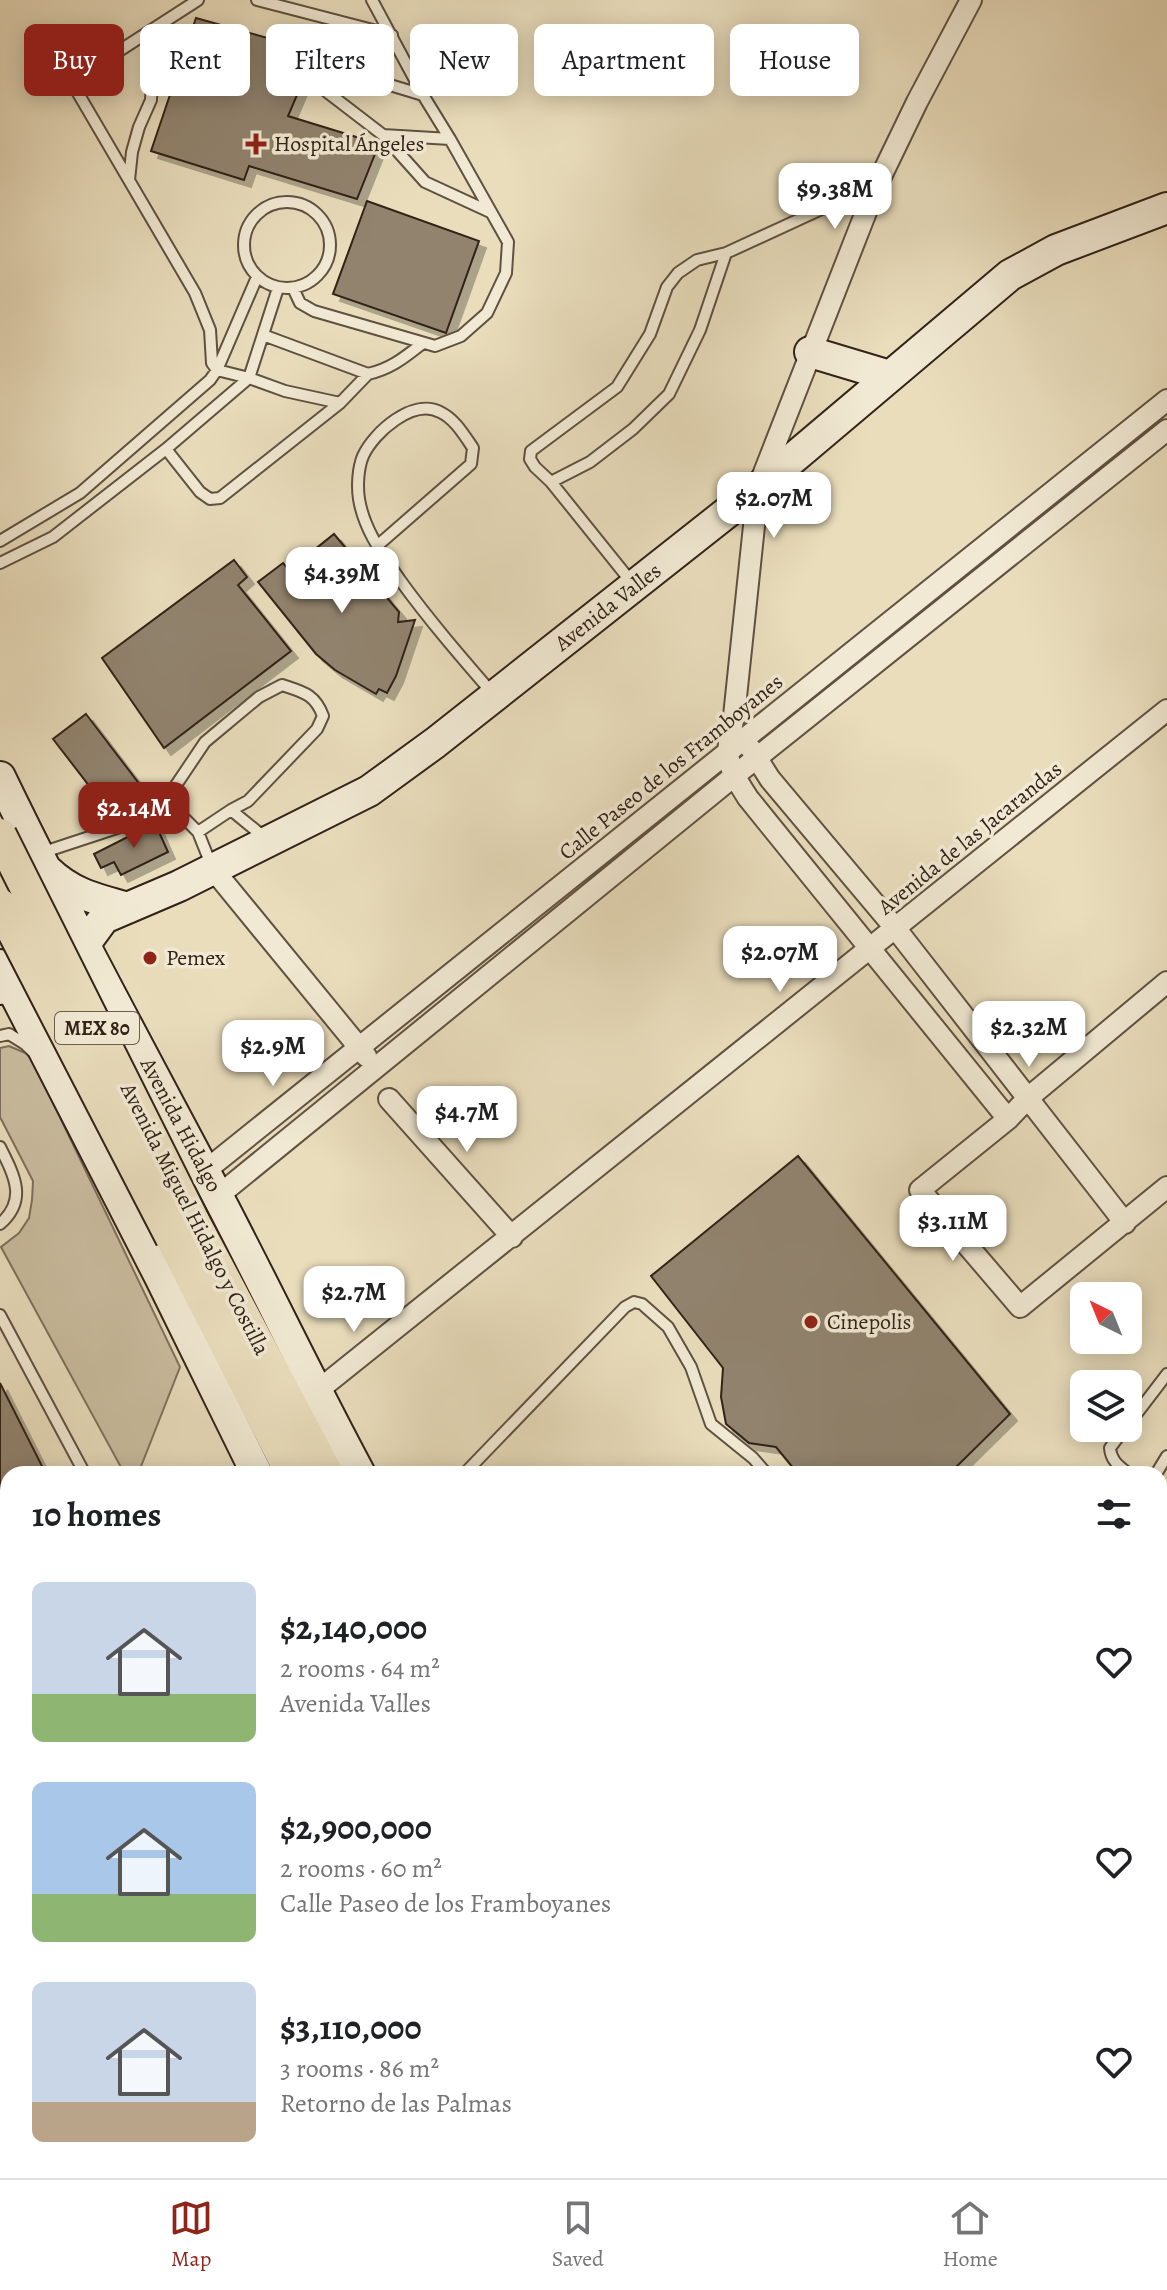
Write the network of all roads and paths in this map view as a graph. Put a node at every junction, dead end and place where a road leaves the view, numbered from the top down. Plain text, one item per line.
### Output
1 (198, 0) edge
2 (257, 0) edge
3 (372, 0) edge
4 (971, 0) edge
5 (337, 21) junction
6 (336, 24) edge
7 (349, 24) edge
8 (386, 24) edge
9 (394, 39) edge
10 (410, 70) edge
11 (151, 96) edge
12 (332, 96) edge
13 (424, 96) edge
14 (383, 135) junction
15 (450, 139) junction
16 (129, 180) junction
17 (875, 189) junction
18 (1167, 208) edge
19 (492, 213) junction
20 (726, 253) junction
21 (257, 277) junction
22 (278, 288) junction
23 (293, 288) junction
24 (263, 335) junction
25 (423, 343) junction
26 (810, 352) junction
27 (217, 370) junction
28 (368, 374) junction
29 (890, 376) junction
30 (249, 378) junction
31 (1167, 400) edge
32 (340, 403) junction
33 (1167, 430) edge
34 (166, 449) junction
35 (551, 482) junction
36 (758, 488) junction
37 (0, 541) edge
38 (377, 546) junction
39 (0, 563) edge
40 (634, 586) junction
41 (495, 696) junction
42 (1167, 710) edge
43 (734, 716) junction
44 (746, 738) junction
45 (726, 752) junction
46 (756, 760) junction
47 (0, 777) edge
48 (735, 777) junction
49 (166, 800) junction
50 (231, 810) junction
51 (198, 832) junction
52 (0, 835) edge
53 (269, 841) junction
54 (212, 868) junction
55 (51, 881) junction
56 (0, 905) edge
57 (116, 913) junction
58 (0, 928) edge
59 (896, 929) junction
60 (85, 944) junction
61 (871, 949) junction
62 (0, 951) edge
63 (101, 973) junction
64 (1167, 982) edge
65 (11, 999) edge
66 (0, 1036) edge
67 (359, 1048) junction
68 (376, 1068) junction
69 (63, 1088) junction
70 (1028, 1098) junction
71 (389, 1099) dead end
72 (1008, 1119) junction
73 (265, 1123) junction
74 (284, 1142) junction
75 (0, 1147) edge
76 (211, 1184) junction
77 (1167, 1187) edge
78 (1125, 1223) junction
79 (0, 1224) edge
80 (182, 1230) junction
81 (512, 1237) junction
82 (0, 1315) edge
83 (1167, 1374) edge
84 (316, 1392) junction
85 (1142, 1406) edge
86 (1115, 1442) edge
87 (81, 1466) edge
88 (253, 1466) edge
89 (288, 1466) edge
90 (322, 1466) edge
91 (356, 1466) edge
92 (472, 1466) edge
93 (760, 1466) edge
94 (1119, 1466) edge

1 - 16 lane
2 - 5 lane
3 - 8 lane
4 - 17 street
5 - 6 lane
5 - 7 lane
9 - 10 lane
11 - 16 lane
12 - 14 lane
13 - 15 lane
14 - 15 lane
14 - 19 lane
15 - 19 lane
16 - 27 lane
17 - 20 lane
17 - 26 street
18 - 29 main road, Avenida Valles
19 - 25 lane
20 - 35 lane
20 - 35 lane
21 - 22 lane
21 - 23 lane
21 - 27 lane
22 - 23 lane
22 - 24 lane
23 - 25 lane
24 - 28 lane
24 - 30 lane
25 - 28 lane
26 - 29 main road
26 - 36 street
27 - 30 lane
27 - 37 lane
28 - 32 lane
29 - 36 main road, Avenida Valles
30 - 32 lane
30 - 34 lane
31 - 44 street, Calle Paseo de los Framboyanes
32 - 34 lane
33 - 46 street
34 - 39 lane
35 - 40 lane
36 - 40 main road, Avenida Valles
36 - 43 street
38 - 38 lane
38 - 41 lane
40 - 41 main road, Avenida Valles
41 - 53 main road, Avenida Valles
42 - 59 street, Avenida de las Jacarandas
43 - 44 street
43 - 45 street
44 - 45 street, Calle Paseo de los Framboyanes
44 - 46 street
45 - 48 street
45 - 67 street, Calle Paseo de los Framboyanes
46 - 48 street
46 - 59 street
47 - 55 main road, Avenida Hidalgo
48 - 61 street
48 - 68 street
49 - 50 lane
49 - 51 lane
49 - 55 lane
50 - 51 lane
50 - 53 lane
51 - 54 lane
52 - 80 main road, Avenida Miguel Hidalgo y Costilla / MEX 80, bridge
53 - 54 main road, Avenida Valles
54 - 57 main road, Avenida Valles
54 - 67 street
55 - 57 main road, Avenida Valles
55 - 57 main road
55 - 58 main road
55 - 60 main road, Avenida Hidalgo
55 - 62 main road
56 - 80 main road, Avenida Miguel Hidalgo y Costilla / MEX 80, bridge
57 - 60 main road
59 - 61 street, Avenida de las Jacarandas
59 - 70 street
60 - 63 main road, Avenida Hidalgo
60 - 65 main road
61 - 72 street
61 - 81 street, Avenida de las Jacarandas
63 - 65 main road
63 - 76 main road, Avenida Hidalgo
64 - 70 street
65 - 69 main road
66 - 69 lane
67 - 68 street
67 - 73 street, Calle Paseo de los Framboyanes
68 - 74 street
69 - 88 main road
70 - 72 street
70 - 78 street
71 - 81 street
72 - 78 street
73 - 74 street
73 - 76 street, Calle Paseo de los Framboyanes
74 - 76 street
75 - 79 lane
76 - 84 main road, Avenida Hidalgo
77 - 78 street
80 - 89 main road, Avenida Miguel Hidalgo y Costilla / MEX 80
80 - 90 main road, Avenida Miguel Hidalgo y Costilla / MEX 80
81 - 84 street, Avenida de las Jacarandas
82 - 87 lane
83 - 85 lane
84 - 91 main road, Avenida Hidalgo
86 - 94 lane
92 - 93 lane

